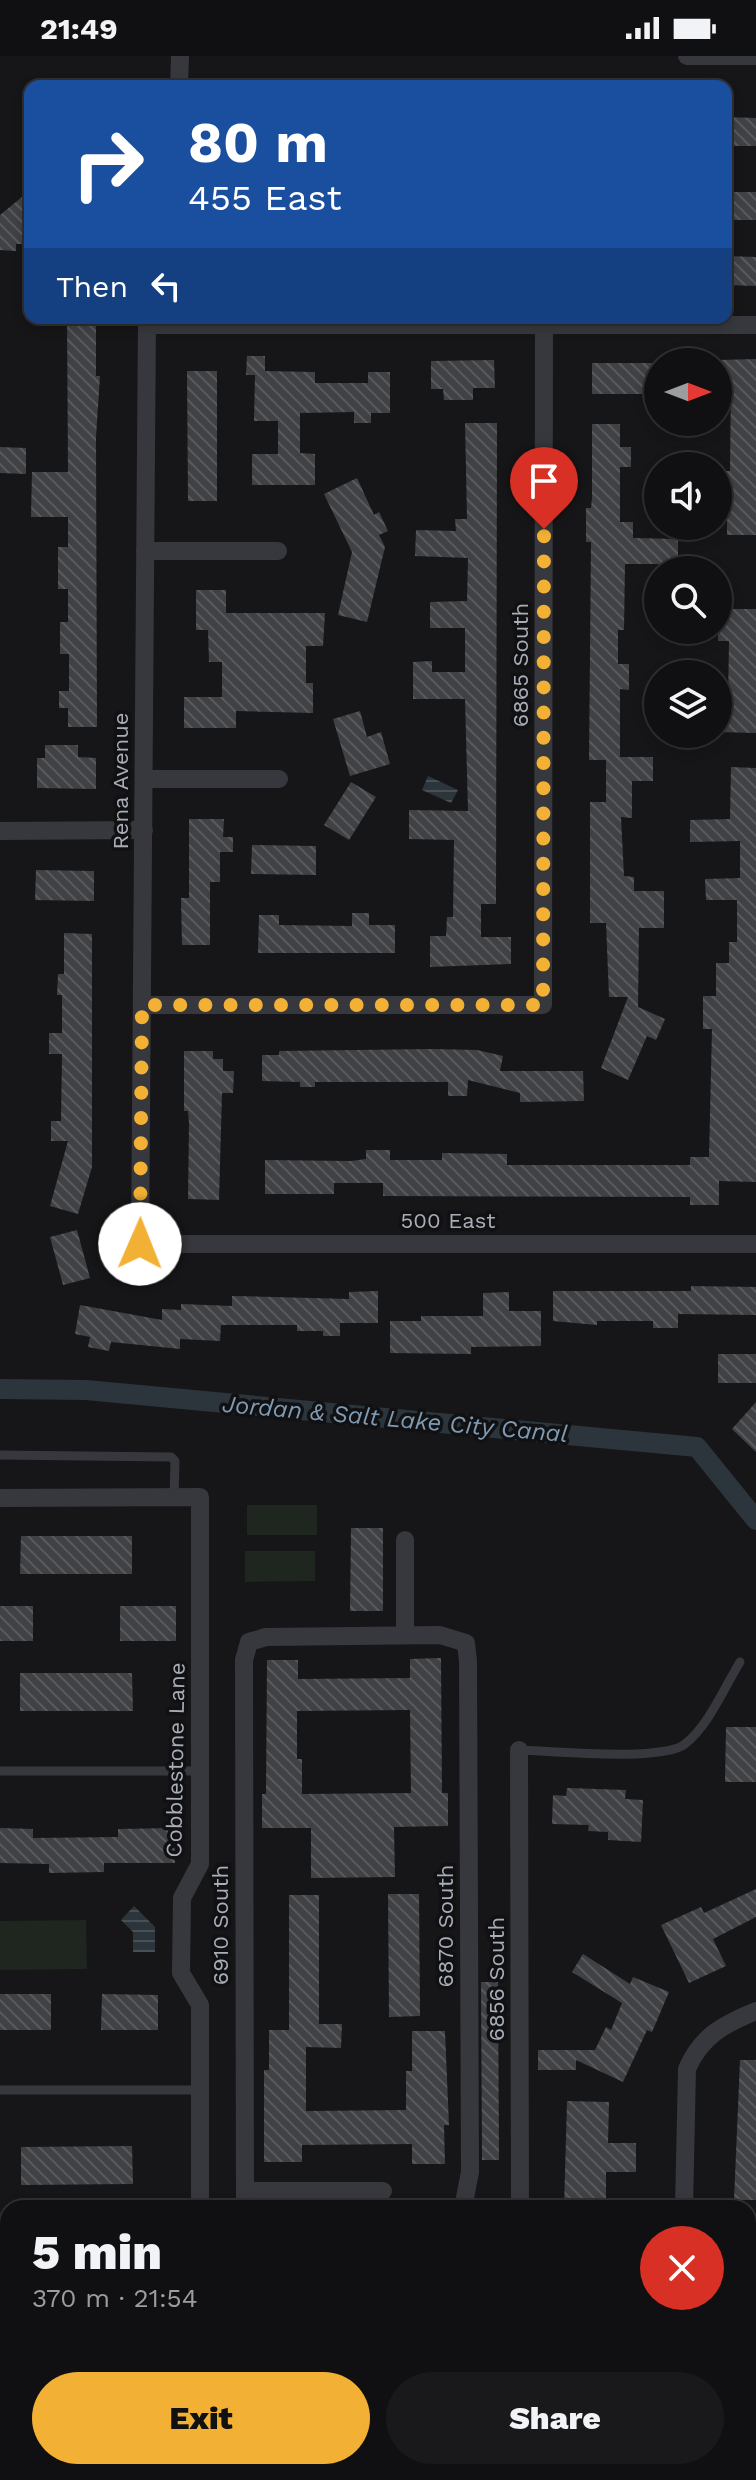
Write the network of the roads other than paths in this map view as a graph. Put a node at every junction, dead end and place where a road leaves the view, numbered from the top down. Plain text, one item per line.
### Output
1 (180, 56) edge
2 (687, 56) edge
3 (756, 56) edge
4 (179, 80) edge
5 (147, 324) edge
6 (445, 324) edge
7 (544, 325) junction
8 (756, 325) edge
9 (145, 551) junction
10 (278, 551) dead end
11 (144, 779) junction
12 (279, 779) dead end
13 (144, 830) junction
14 (0, 831) edge
15 (142, 1005) junction
16 (140, 1244) joint
17 (756, 1244) edge
18 (0, 1455) edge
19 (174, 1497) junction
20 (0, 1498) edge
21 (405, 1540) dead end
22 (405, 1635) junction
23 (740, 1662) dead end
24 (519, 1750) joint
25 (0, 1771) edge
26 (200, 1771) junction
27 (756, 2011) edge
28 (0, 2090) edge
29 (200, 2090) junction
30 (383, 2191) dead end
31 (200, 2200) edge
32 (245, 2200) edge
33 (465, 2200) edge
34 (520, 2200) edge
35 (684, 2200) edge

1 - 4 street
2 - 3 street
5 - 9 street, Rena Avenue
6 - 7 street
7 - 8 street
7 - 15 street, 6865 South
9 - 10 street
9 - 11 street, Rena Avenue
11 - 12 street
11 - 13 street, Rena Avenue
13 - 14 street
13 - 15 street, Rena Avenue
15 - 16 street, Rena Avenue
16 - 17 street, 500 East
18 - 19 lane
19 - 20 street, Cobblestone Lane
19 - 26 street, Cobblestone Lane
21 - 22 street
22 - 32 street, 6910 South
22 - 33 street, 6870 South
23 - 24 lane
24 - 34 street, 6856 South
25 - 26 lane
26 - 29 street, Cobblestone Lane
27 - 35 street
28 - 29 lane
29 - 31 street, Cobblestone Lane
30 - 32 street

